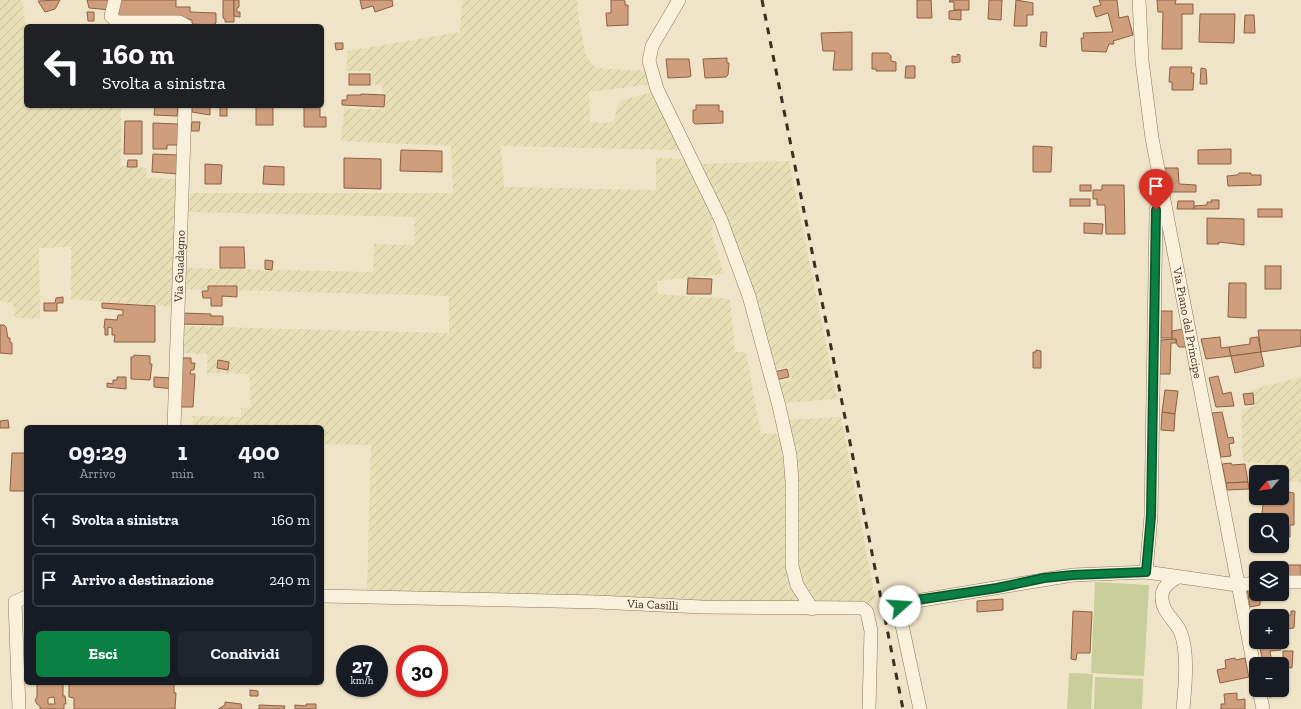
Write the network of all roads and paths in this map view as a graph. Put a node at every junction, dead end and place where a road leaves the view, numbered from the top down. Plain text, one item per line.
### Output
1 (115, 0) edge
2 (679, 0) edge
3 (1138, 0) edge
4 (182, 24) edge
5 (185, 108) edge
6 (1165, 207) junction
7 (174, 425) edge
8 (1146, 572) junction
9 (1176, 578) junction
10 (1289, 582) edge
11 (1301, 582) edge
12 (1249, 584) edge
13 (1237, 585) junction
14 (324, 596) edge
15 (24, 598) edge
16 (812, 608) junction
17 (1252, 657) edge
18 (1260, 697) edge
19 (19, 709) edge
20 (869, 709) edge
21 (920, 709) edge
22 (1184, 709) edge
23 (1263, 709) edge

1 - 4 street
2 - 16 street
3 - 6 street, Via Piano del Principe
5 - 7 street, Via Guadagno
6 - 8 street
6 - 13 street, Via Piano del Principe
8 - 9 street
8 - 21 street
9 - 13 street
9 - 22 street
10 - 11 street
12 - 13 street
13 - 17 street, Via Piano del Principe
14 - 16 street, Via Casilli
15 - 19 street
16 - 20 street, Via Casilli
18 - 23 street

